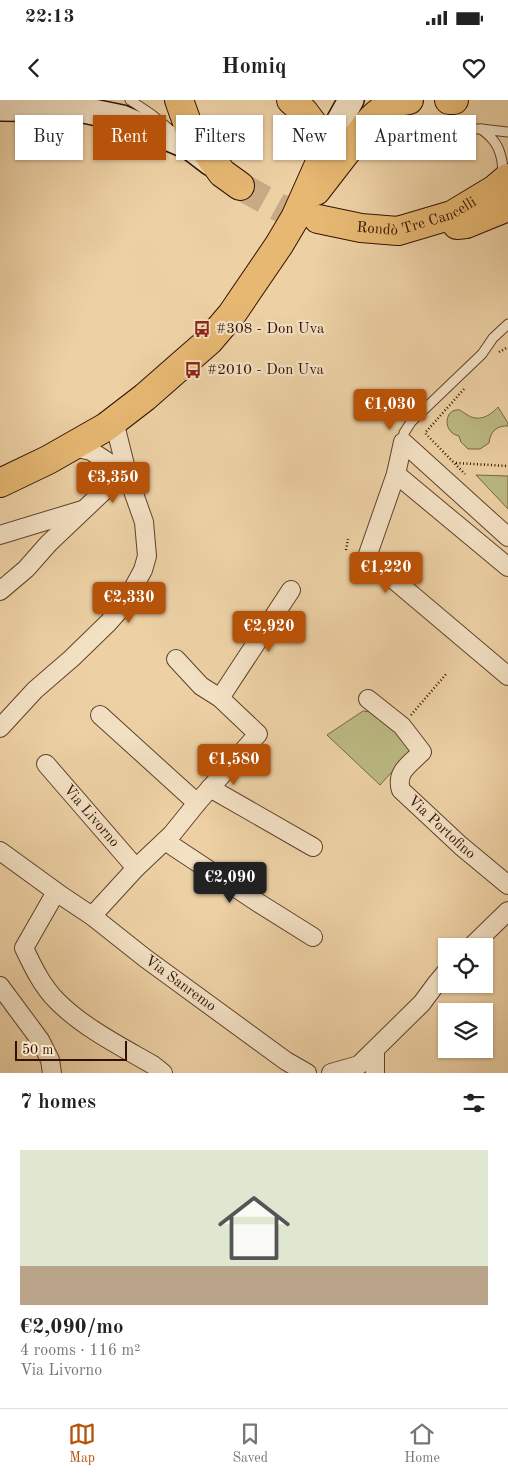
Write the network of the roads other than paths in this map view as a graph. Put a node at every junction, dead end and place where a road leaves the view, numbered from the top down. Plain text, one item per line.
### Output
1 (10, 100) edge
2 (130, 100) edge
3 (179, 100) edge
4 (291, 100) edge
5 (350, 100) edge
6 (409, 100) edge
7 (449, 100) edge
8 (454, 100) edge
9 (0, 106) edge
10 (476, 129) edge
11 (481, 129) junction
12 (508, 132) edge
13 (176, 135) edge
14 (176, 140) edge
15 (207, 160) edge
16 (320, 162) junction
17 (232, 180) joint
18 (504, 191) edge
19 (306, 218) junction
20 (508, 324) edge
21 (114, 421) junction
22 (403, 442) junction
23 (73, 447) junction
24 (396, 474) junction
25 (128, 477) junction
26 (0, 483) edge
27 (84, 509) junction
28 (0, 535) edge
29 (508, 537) edge
30 (508, 567) edge
31 (291, 590) dead end
32 (0, 591) edge
33 (176, 659) dead end
34 (508, 676) edge
35 (220, 698) junction
36 (368, 699) dead end
37 (100, 716) dead end
38 (0, 728) edge
39 (46, 764) dead end
40 (210, 788) junction
41 (197, 803) junction
42 (165, 841) junction
43 (313, 847) dead end
44 (0, 851) edge
45 (136, 868) junction
46 (508, 885) edge
47 (56, 892) junction
48 (508, 911) edge
49 (92, 916) junction
50 (313, 937) dead end
51 (480, 938) edge
52 (438, 982) edge
53 (0, 986) edge
54 (375, 1050) junction
55 (52, 1073) edge
56 (163, 1073) edge
57 (307, 1073) edge
58 (330, 1073) edge
59 (375, 1073) edge

1 - 9 main road
2 - 13 lane
3 - 17 main road
4 - 16 main road
5 - 16 main road
6 - 19 main road
7 - 8 main road
9 - 14 main road
10 - 11 lane
11 - 12 lane
11 - 18 lane
15 - 17 main road
16 - 19 main road
18 - 19 main road, Rondò Tre Cancelli
19 - 21 main road
20 - 22 lane
21 - 23 main road
21 - 25 street
22 - 24 street
22 - 29 street
23 - 25 street
23 - 26 main road
24 - 30 street
24 - 34 street
25 - 27 street
25 - 38 street
27 - 28 street
27 - 32 street
31 - 35 street
33 - 35 street
35 - 40 street
36 - 46 street, Via Portofino
37 - 41 street
39 - 45 street, Via Livorno
40 - 41 street
40 - 43 street
41 - 42 street
42 - 45 street
42 - 50 street
44 - 47 street, Via Sanremo
45 - 49 street
47 - 49 street, Via Sanremo
47 - 56 street
48 - 51 street
49 - 57 street, Via Sanremo
52 - 54 street
53 - 55 street
54 - 58 street
54 - 59 street

